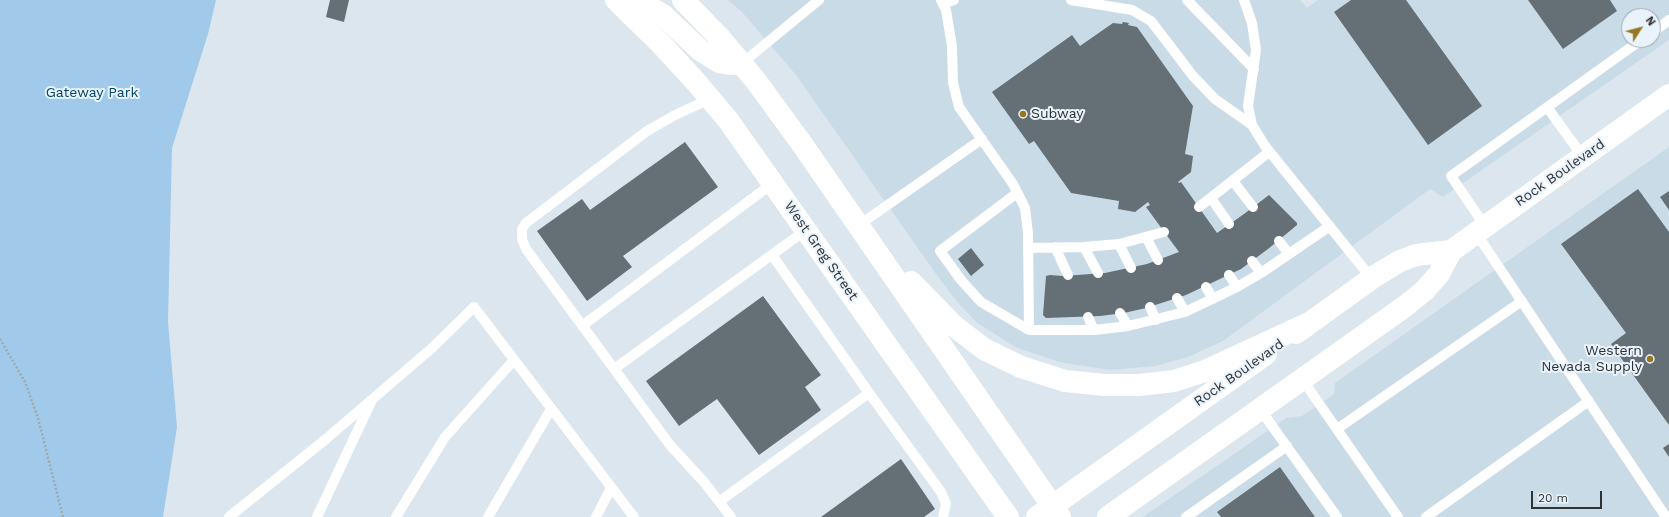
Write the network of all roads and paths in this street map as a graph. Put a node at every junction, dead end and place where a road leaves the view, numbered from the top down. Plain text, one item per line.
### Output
1 (616, 0) edge
2 (636, 0) edge
3 (683, 0) edge
4 (820, 0) edge
5 (954, 0) edge
6 (1071, 0) edge
7 (1187, 0) edge
8 (1244, 0) edge
9 (942, 2) edge
10 (1630, 48) edge
11 (742, 64) junction
12 (1254, 69) junction
13 (1669, 95) edge
14 (710, 99) junction
15 (1547, 107) junction
16 (1252, 125) junction
17 (982, 139) junction
18 (1270, 152) junction
19 (1583, 157) junction
20 (1233, 181) junction
21 (772, 182) junction
22 (1018, 193) junction
23 (1211, 198) junction
24 (1199, 207) dead end
25 (1253, 207) dead end
26 (1230, 224) dead end
27 (859, 226) junction
28 (1330, 226) junction
29 (1481, 229) junction
30 (806, 230) junction
31 (1164, 232) dead end
32 (1146, 237) junction
33 (1279, 241) dead end
34 (1119, 244) junction
35 (1055, 247) junction
36 (1084, 247) junction
37 (1028, 248) junction
38 (1451, 251) junction
39 (1289, 254) junction
40 (772, 255) junction
41 (1158, 260) dead end
42 (1252, 261) dead end
43 (1131, 268) dead end
44 (1098, 273) dead end
45 (1261, 273) junction
46 (1068, 275) dead end
47 (1229, 275) dead end
48 (1372, 279) junction
49 (1206, 287) dead end
50 (1237, 287) junction
51 (1177, 298) dead end
52 (1213, 299) junction
53 (1522, 301) junction
54 (1150, 307) dead end
55 (1185, 312) junction
56 (1120, 313) dead end
57 (1088, 317) dead end
58 (1156, 320) junction
59 (1307, 324) junction
60 (582, 326) junction
61 (1128, 326) junction
62 (1029, 330) junction
63 (1094, 330) junction
64 (0, 339) edge
65 (514, 360) junction
66 (614, 369) junction
67 (1302, 379) junction
68 (870, 393) junction
69 (373, 399) junction
70 (1589, 401) junction
71 (551, 408) junction
72 (1260, 409) junction
73 (1337, 429) junction
74 (1287, 446) junction
75 (611, 488) junction
76 (720, 501) junction
77 (1050, 513) edge
78 (63, 517) edge
79 (229, 517) edge
80 (316, 517) edge
81 (396, 517) edge
82 (488, 517) edge
83 (596, 517) edge
84 (634, 517) edge
85 (731, 517) edge
86 (943, 517) edge
87 (1008, 517) edge
88 (1108, 517) edge
89 (1186, 517) edge
90 (1337, 517) edge
91 (1398, 517) edge
92 (1426, 517) edge
93 (1666, 517) edge

1 - 14 main road, West Greg Street
2 - 11 main road
3 - 11 main road
4 - 11 lane
5 - 9 lane
6 - 16 lane
7 - 12 lane
8 - 12 lane
9 - 17 lane
10 - 15 lane
11 - 27 main road
12 - 16 lane
13 - 19 main road, Rock Boulevard
14 - 21 main road, West Greg Street
14 - 60 lane
15 - 19 lane
15 - 29 lane
16 - 18 lane
17 - 22 lane
17 - 27 lane
18 - 20 lane
18 - 28 lane
19 - 29 main road, Rock Boulevard
20 - 23 lane
20 - 25 lane
21 - 30 main road, West Greg Street
21 - 60 lane
22 - 37 lane
22 - 62 lane
23 - 24 lane
23 - 26 lane
27 - 59 main road
27 - 77 main road
28 - 39 lane
28 - 48 lane
29 - 38 main road, Rock Boulevard
29 - 53 lane
30 - 40 lane
30 - 87 main road, West Greg Street
31 - 32 lane
32 - 34 lane
32 - 41 lane
33 - 39 lane
34 - 36 lane
34 - 43 lane
35 - 36 lane
35 - 37 lane
35 - 46 lane
36 - 44 lane
37 - 62 lane
38 - 48 main road, Rock Boulevard
38 - 67 main road, Rock Boulevard
39 - 45 lane
40 - 66 lane
40 - 68 lane
42 - 45 lane
45 - 50 lane
47 - 50 lane
48 - 59 main road, Rock Boulevard
49 - 52 lane
50 - 52 lane
51 - 55 lane
52 - 55 lane
53 - 70 lane
53 - 73 lane
54 - 58 lane
55 - 58 lane
56 - 61 lane
57 - 63 lane
58 - 61 lane
59 - 77 main road, Rock Boulevard
60 - 66 lane
61 - 63 lane
62 - 63 lane
64 - 78 path
65 - 69 lane
65 - 71 lane
65 - 81 lane
66 - 76 lane
67 - 72 main road, Rock Boulevard
67 - 73 lane
68 - 76 lane
68 - 86 lane
69 - 79 lane
69 - 80 lane
70 - 92 lane
70 - 93 lane
71 - 75 lane
71 - 82 lane
72 - 74 lane
72 - 88 main road, Rock Boulevard
73 - 91 lane
74 - 89 lane
74 - 90 lane
75 - 83 lane
75 - 84 lane
76 - 85 lane

